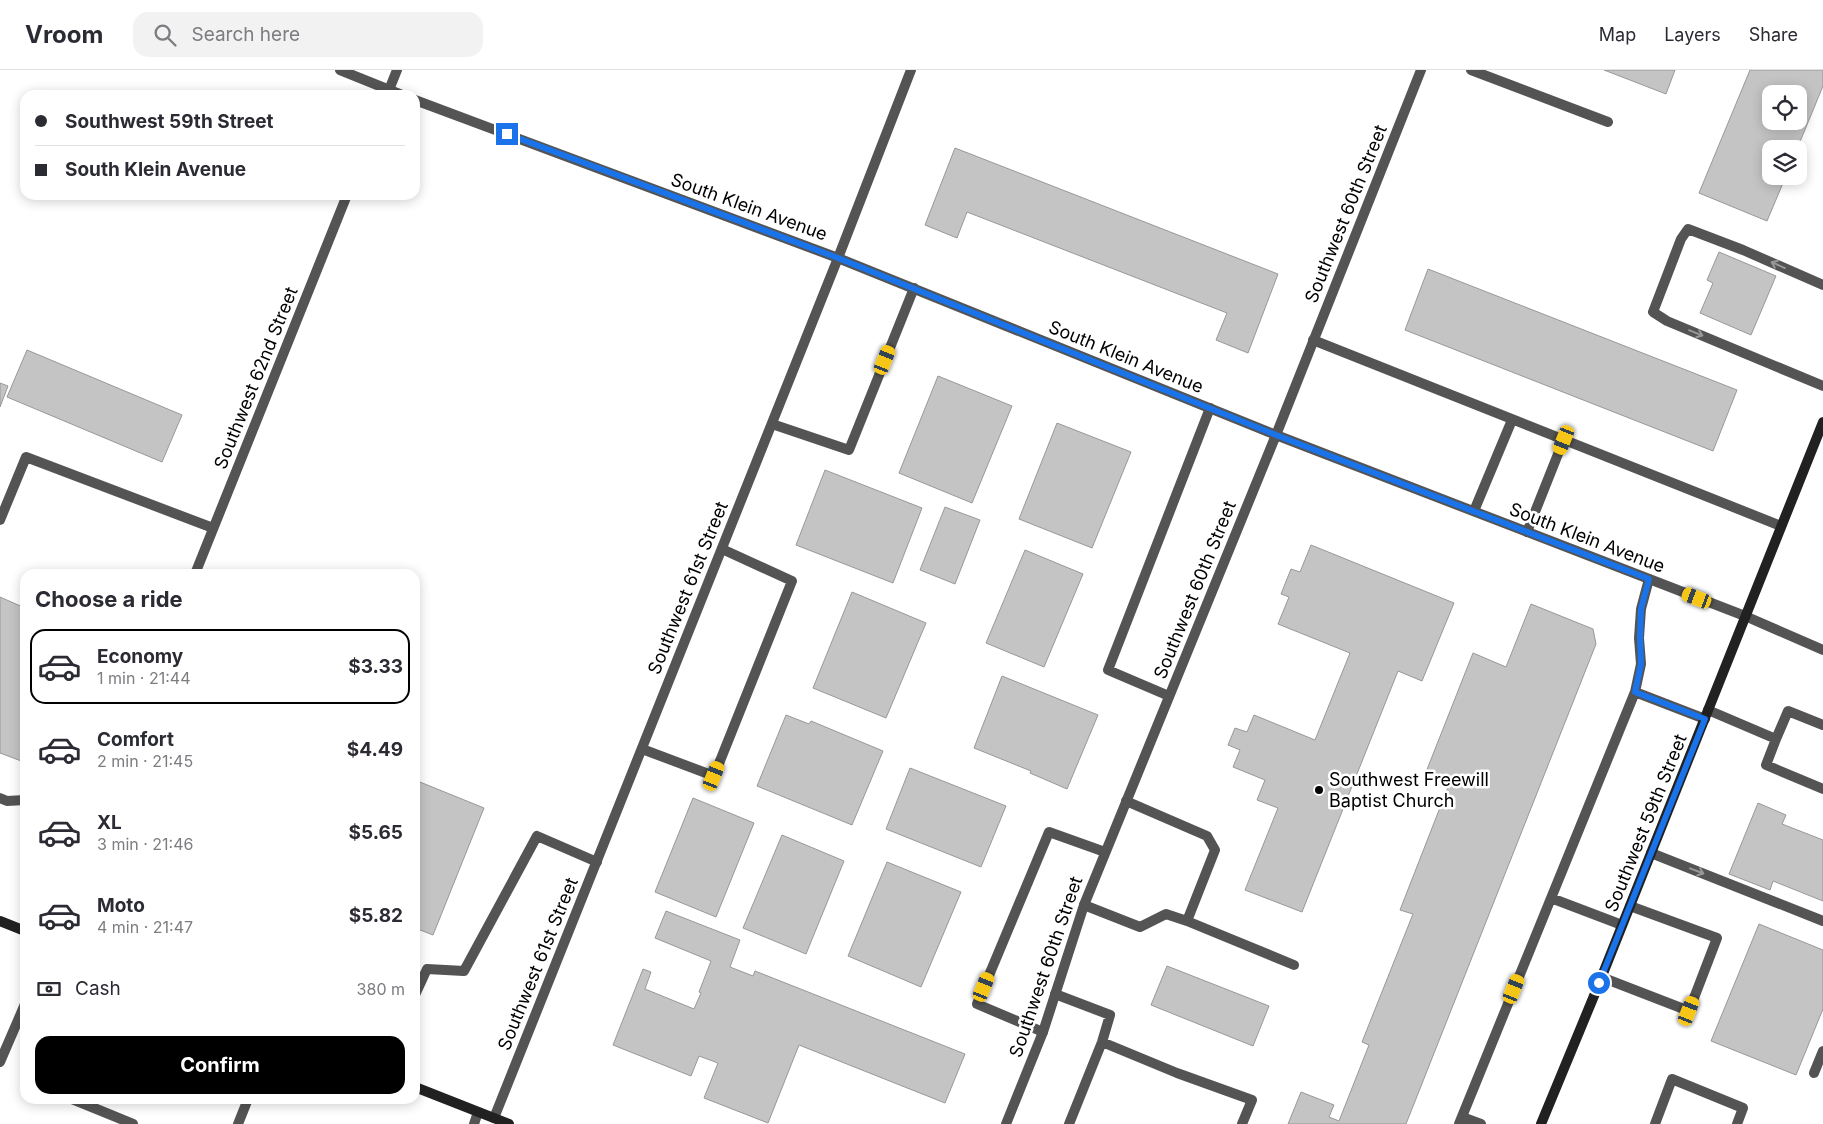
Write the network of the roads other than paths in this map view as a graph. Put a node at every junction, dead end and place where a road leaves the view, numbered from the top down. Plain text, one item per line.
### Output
1 (340, 70) edge
2 (397, 70) edge
3 (911, 70) edge
4 (1420, 70) edge
5 (1471, 70) edge
6 (382, 90) edge
7 (389, 90) edge
8 (420, 102) edge
9 (1608, 122) dead end
10 (345, 200) edge
11 (838, 258) junction
12 (1823, 285) edge
13 (914, 288) junction
14 (1314, 340) junction
15 (1823, 386) edge
16 (1210, 408) junction
17 (1512, 420) junction
18 (1823, 422) edge
19 (772, 424) junction
20 (1276, 435) junction
21 (1564, 440) junction
22 (1474, 511) junction
23 (0, 520) edge
24 (1782, 526) junction
25 (214, 528) junction
26 (1527, 532) junction
27 (722, 549) junction
28 (198, 569) edge
29 (1649, 579) junction
30 (1746, 616) junction
31 (1823, 650) edge
32 (1635, 692) junction
33 (1169, 696) junction
34 (1707, 714) junction
35 (1823, 725) edge
36 (1776, 739) junction
37 (642, 749) junction
38 (1823, 789) edge
39 (0, 798) edge
40 (20, 800) edge
41 (1126, 801) junction
42 (1105, 852) junction
43 (1652, 853) junction
44 (597, 862) junction
45 (1551, 898) junction
46 (1084, 904) junction
47 (1630, 906) junction
48 (0, 921) edge
49 (1187, 921) junction
50 (1823, 921) edge
51 (1622, 925) junction
52 (20, 929) edge
53 (1294, 965) dead end
54 (1601, 977) junction
55 (420, 984) edge
56 (1055, 994) junction
57 (20, 1016) edge
58 (1043, 1032) junction
59 (1102, 1042) junction
60 (1823, 1051) edge
61 (0, 1062) edge
62 (1814, 1073) dead end
63 (420, 1089) edge
64 (84, 1104) edge
65 (246, 1104) edge
66 (478, 1112) junction
67 (494, 1118) junction
68 (1461, 1121) edge
69 (133, 1124) edge
70 (238, 1124) edge
71 (474, 1124) edge
72 (509, 1124) edge
73 (1006, 1124) edge
74 (1069, 1124) edge
75 (1242, 1124) edge
76 (1481, 1124) edge
77 (1541, 1124) edge
78 (1655, 1124) edge
79 (1737, 1124) edge

1 - 6 street
2 - 7 street
3 - 11 street, Southwest 61st Street
4 - 14 street, Southwest 60th Street
5 - 9 street
8 - 11 street, South Klein Avenue
10 - 25 street, Southwest 62nd Street
11 - 13 street, South Klein Avenue
11 - 19 street, Southwest 61st Street
12 -> 15 street
13 - 16 street, South Klein Avenue
13 - 19 street
14 - 17 street
14 - 20 street, Southwest 60th Street
16 - 20 street, South Klein Avenue
16 - 33 street
17 - 21 street
17 - 22 street
18 - 24 main road, Southwest 59th Street
19 - 27 street, Southwest 61st Street
20 - 22 street, South Klein Avenue
20 - 33 street, Southwest 60th Street
21 - 24 street
21 - 26 street
22 - 26 street, South Klein Avenue
23 - 25 street
24 - 30 main road, Southwest 59th Street
25 - 28 street, Southwest 62nd Street
26 - 29 street, South Klein Avenue
27 - 37 street, Southwest 61st Street
27 - 37 street
29 - 30 street, South Klein Avenue
29 - 32 street
30 - 31 street, South Klein Avenue
30 - 34 main road, Southwest 59th Street
32 - 34 street
32 - 45 street
33 - 41 street, Southwest 60th Street
34 - 36 street
34 - 43 main road, Southwest 59th Street
35 - 36 street
36 - 38 street
37 - 44 street, Southwest 61st Street
39 - 40 street
41 - 42 street, Southwest 60th Street
41 - 49 street
42 - 46 street, Southwest 60th Street
42 - 58 street
43 - 47 main road, Southwest 59th Street
43 -> 50 street
44 - 55 street
44 - 67 street, Southwest 61st Street
45 - 51 street
45 - 68 street
46 - 49 street
46 - 56 street, Southwest 60th Street
47 - 51 main road, Southwest 59th Street
47 - 54 street
48 - 52 main road
49 - 53 street
51 - 54 main road, Southwest 59th Street
54 - 77 main road, Southwest 59th Street
56 - 58 street, Southwest 60th Street
56 - 59 street
57 - 61 street
58 - 73 street, Southwest 60th Street
59 - 74 street
59 - 75 street
60 - 62 street
63 - 66 main road
64 - 69 street
65 - 70 street
66 - 67 main road
66 - 71 street
67 - 72 main road
68 - 76 street
78 - 79 street

